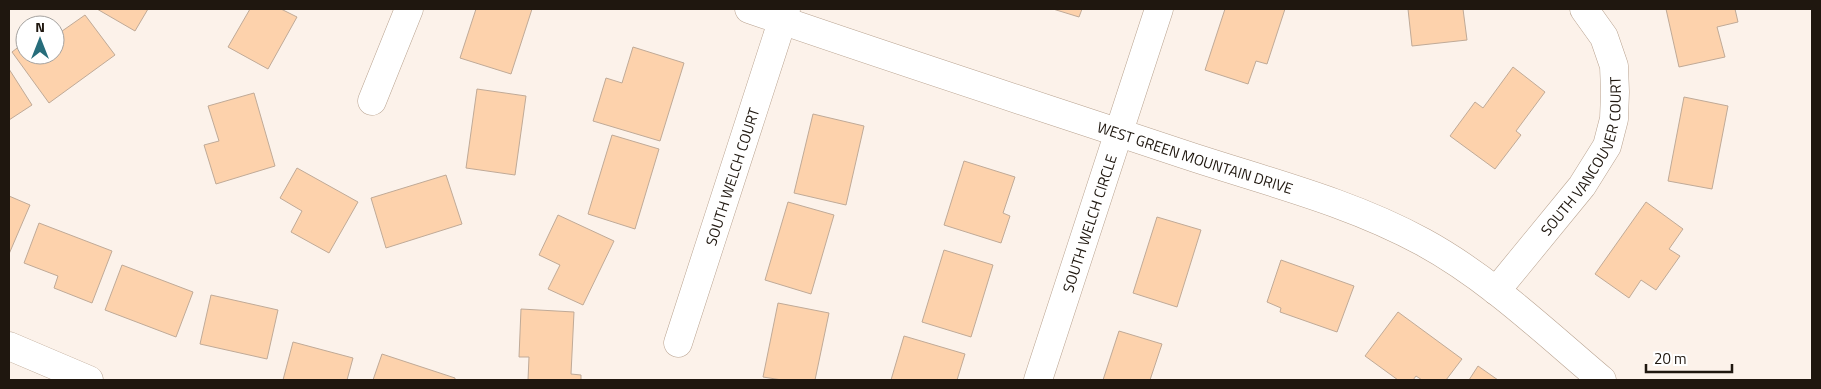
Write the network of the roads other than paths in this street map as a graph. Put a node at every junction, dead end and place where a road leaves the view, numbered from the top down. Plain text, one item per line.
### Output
1 (409, 9) edge
2 (749, 9) edge
3 (1159, 9) edge
4 (1584, 9) edge
5 (784, 14) edge
6 (372, 101) dead end
7 (1119, 133) junction
8 (1496, 291) junction
9 (678, 344) dead end
10 (9, 346) edge
11 (89, 380) edge
12 (1038, 380) edge
13 (1602, 380) edge

1 - 6 street
2 - 5 street, WEST GREEN MOUNTAIN DRIVE
3 - 7 street, SOUTH WELCH CIRCLE
4 - 8 street, SOUTH VANCOUVER COURT
5 - 7 street, WEST GREEN MOUNTAIN DRIVE
5 - 9 street, SOUTH WELCH COURT
7 - 8 street, WEST GREEN MOUNTAIN DRIVE
7 - 12 street, SOUTH WELCH CIRCLE
8 - 13 street, WEST GREEN MOUNTAIN DRIVE
10 - 11 street

